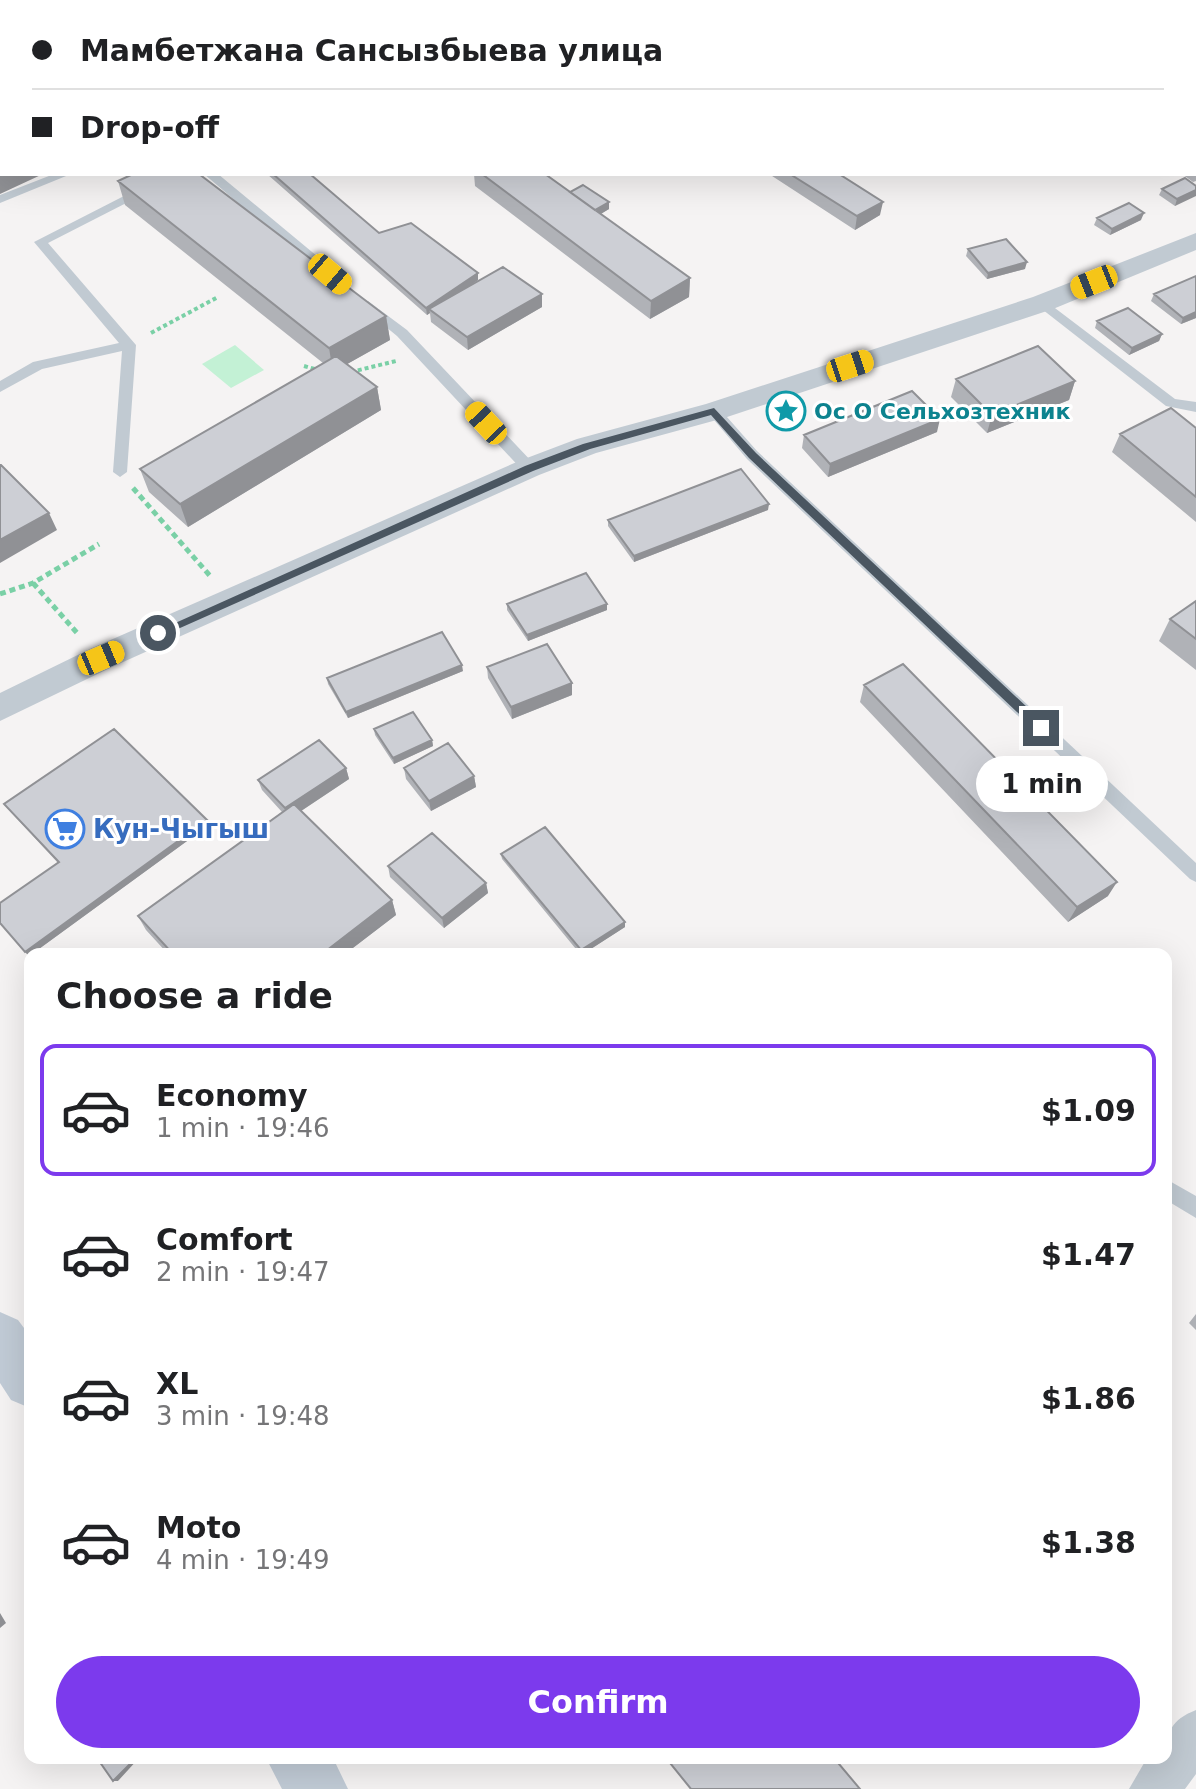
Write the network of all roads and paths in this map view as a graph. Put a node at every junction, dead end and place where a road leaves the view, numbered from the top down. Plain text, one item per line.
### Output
1 (60, 176) edge
2 (173, 176) edge
3 (212, 176) edge
4 (0, 199) edge
5 (1196, 241) edge
6 (218, 297) edge
7 (1043, 303) junction
8 (129, 345) junction
9 (422, 355) junction
10 (304, 366) edge
11 (327, 372) edge
12 (338, 376) edge
13 (0, 387) edge
14 (1196, 407) edge
15 (714, 411) junction
16 (529, 468) junction
17 (120, 472) joint
18 (99, 544) dead end
19 (33, 583) junction
20 (0, 594) edge
21 (233, 600) junction
22 (101, 658) junction
23 (0, 708) edge
24 (1196, 874) edge
25 (1172, 1193) edge
26 (1196, 1208) edge
27 (0, 1338) edge
28 (24, 1372) edge
29 (1196, 1734) edge
30 (300, 1764) edge
31 (318, 1789) edge
32 (1154, 1789) edge

1 - 4 lane
2 - 8 lane
3 - 9 lane
5 - 7 street
6 - 8 path
7 - 14 lane
7 - 15 street
8 - 13 lane
8 - 17 lane
9 - 12 path
9 - 16 lane
10 - 11 path
15 - 16 street
15 - 24 lane
16 - 21 street
17 - 21 path
18 - 19 path
19 - 20 path
19 - 22 path
21 - 22 street
22 - 23 street
25 - 26 lane
27 - 28 street
29 - 32 street
30 - 31 street

